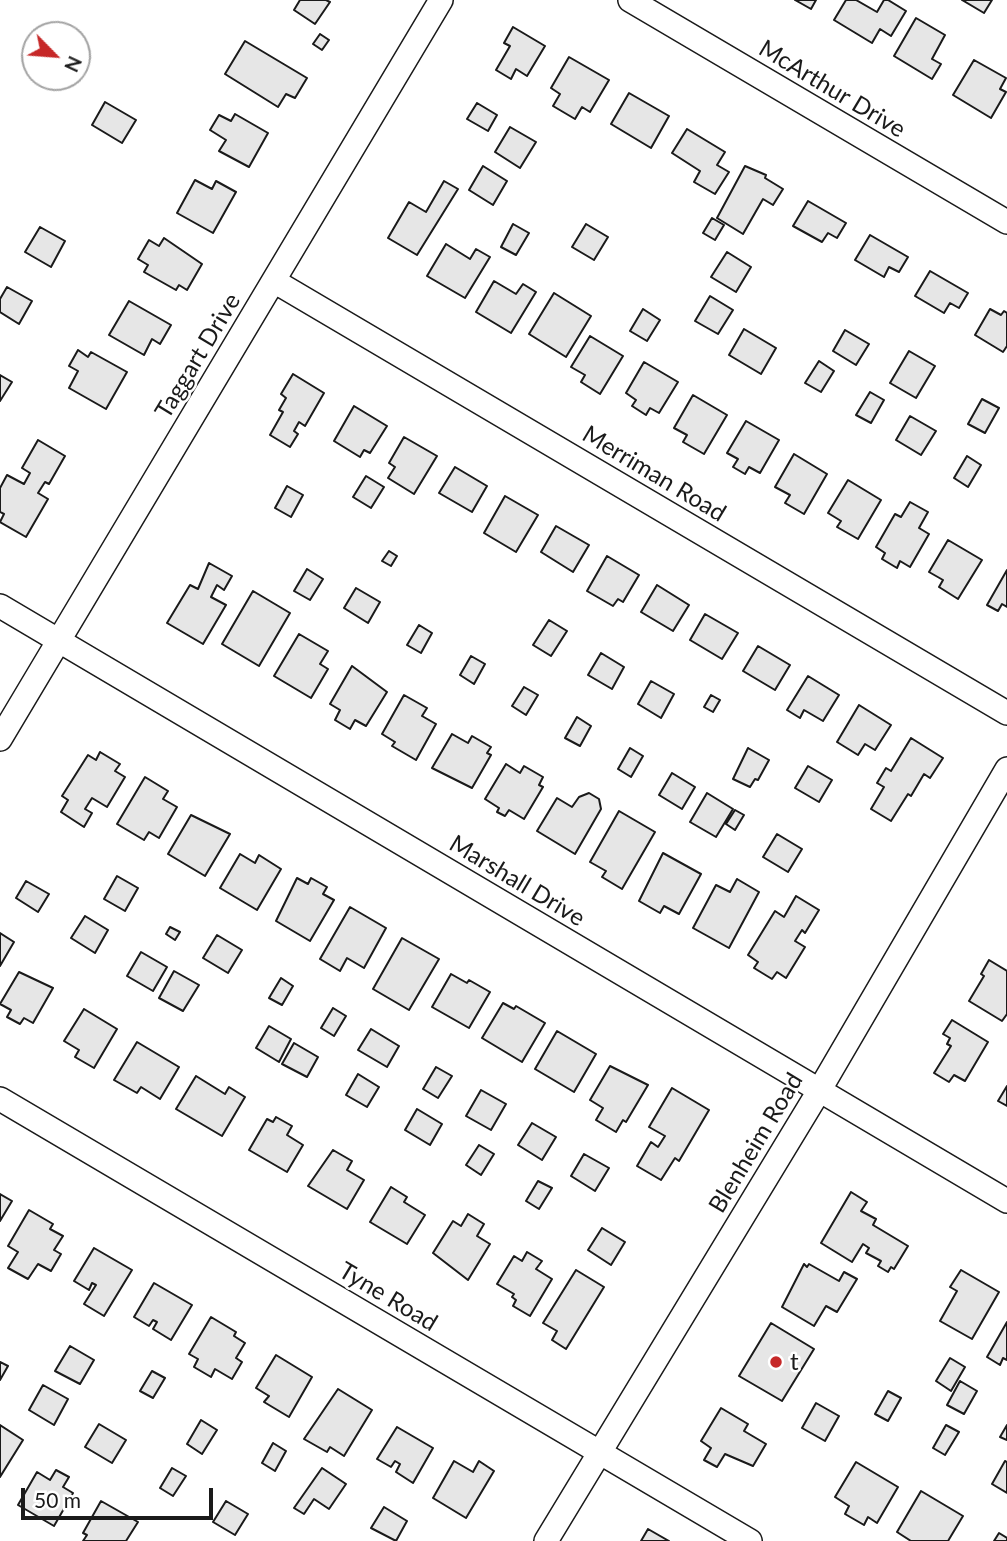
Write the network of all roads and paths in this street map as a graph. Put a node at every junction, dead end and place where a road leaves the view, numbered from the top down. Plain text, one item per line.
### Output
1 (441, 0) edge
2 (630, 0) edge
3 (1007, 222) edge
4 (274, 281) junction
5 (0, 606) edge
6 (59, 641) junction
7 (1007, 713) edge
8 (0, 740) edge
9 (1007, 769) edge
10 (819, 1091) junction
11 (0, 1099) edge
12 (1007, 1202) edge
13 (599, 1452) junction
14 (546, 1541) edge
15 (750, 1541) edge

1 - 4 street, Taggart Drive
2 - 3 street, McArthur Drive
4 - 6 street, Taggart Drive
4 - 7 street, Merriman Road
5 - 6 street, Marshall Drive
6 - 8 street, Taggart Drive
6 - 10 street, Marshall Drive
9 - 10 street, Blenheim Road
10 - 12 street, Marshall Drive
10 - 13 street, Blenheim Road
11 - 13 street, Tyne Road
13 - 14 street, Blenheim Road
13 - 15 street, Tyne Road

